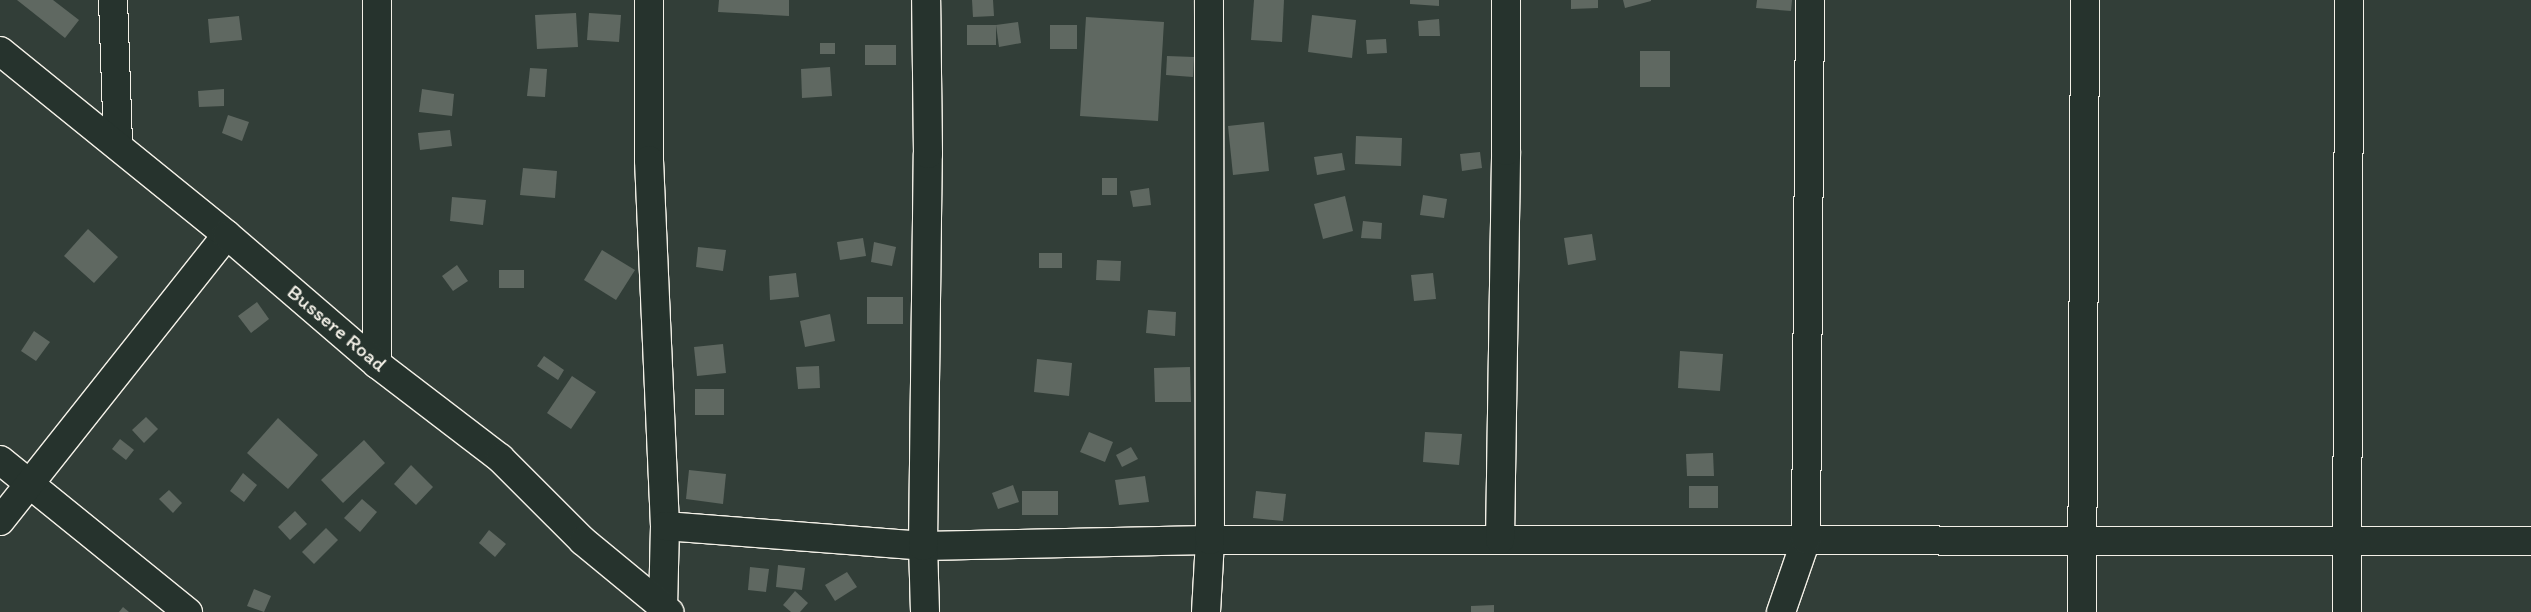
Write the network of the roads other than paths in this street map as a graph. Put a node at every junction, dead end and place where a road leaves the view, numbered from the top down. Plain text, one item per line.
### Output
1 (112, 0) edge
2 (377, 0) edge
3 (649, 0) edge
4 (926, 0) edge
5 (1209, 0) edge
6 (1506, 0) edge
7 (1810, 0) edge
8 (2085, 0) edge
9 (2349, 0) edge
10 (0, 51) edge
11 (118, 145) junction
12 (227, 235) junction
13 (377, 364) junction
14 (0, 460) edge
15 (29, 485) junction
16 (0, 521) edge
17 (665, 526) junction
18 (1210, 540) junction
19 (1500, 540) junction
20 (1806, 540) junction
21 (2082, 541) junction
22 (2347, 541) junction
23 (2531, 541) edge
24 (923, 546) junction
25 (666, 610) edge
26 (188, 612) edge
27 (925, 612) edge
28 (1206, 612) edge
29 (1780, 612) edge
30 (2082, 612) edge
31 (2347, 612) edge

1 - 11 street
2 - 13 street
3 - 17 street
4 - 24 street
5 - 18 street
6 - 19 street
7 - 20 street
8 - 21 street
9 - 22 street
10 - 11 street, Bussere Road
11 - 12 street, Bussere Road
12 - 13 street, Bussere Road
12 - 15 street
13 - 25 street, Bussere Road
14 - 15 street
15 - 16 street
15 - 26 street
17 - 24 street
17 - 25 street
18 - 19 street
18 - 24 street
18 - 28 street
19 - 20 street
20 - 21 street
20 - 29 street
21 - 22 street
21 - 30 street
22 - 23 street
22 - 31 street
24 - 27 street

